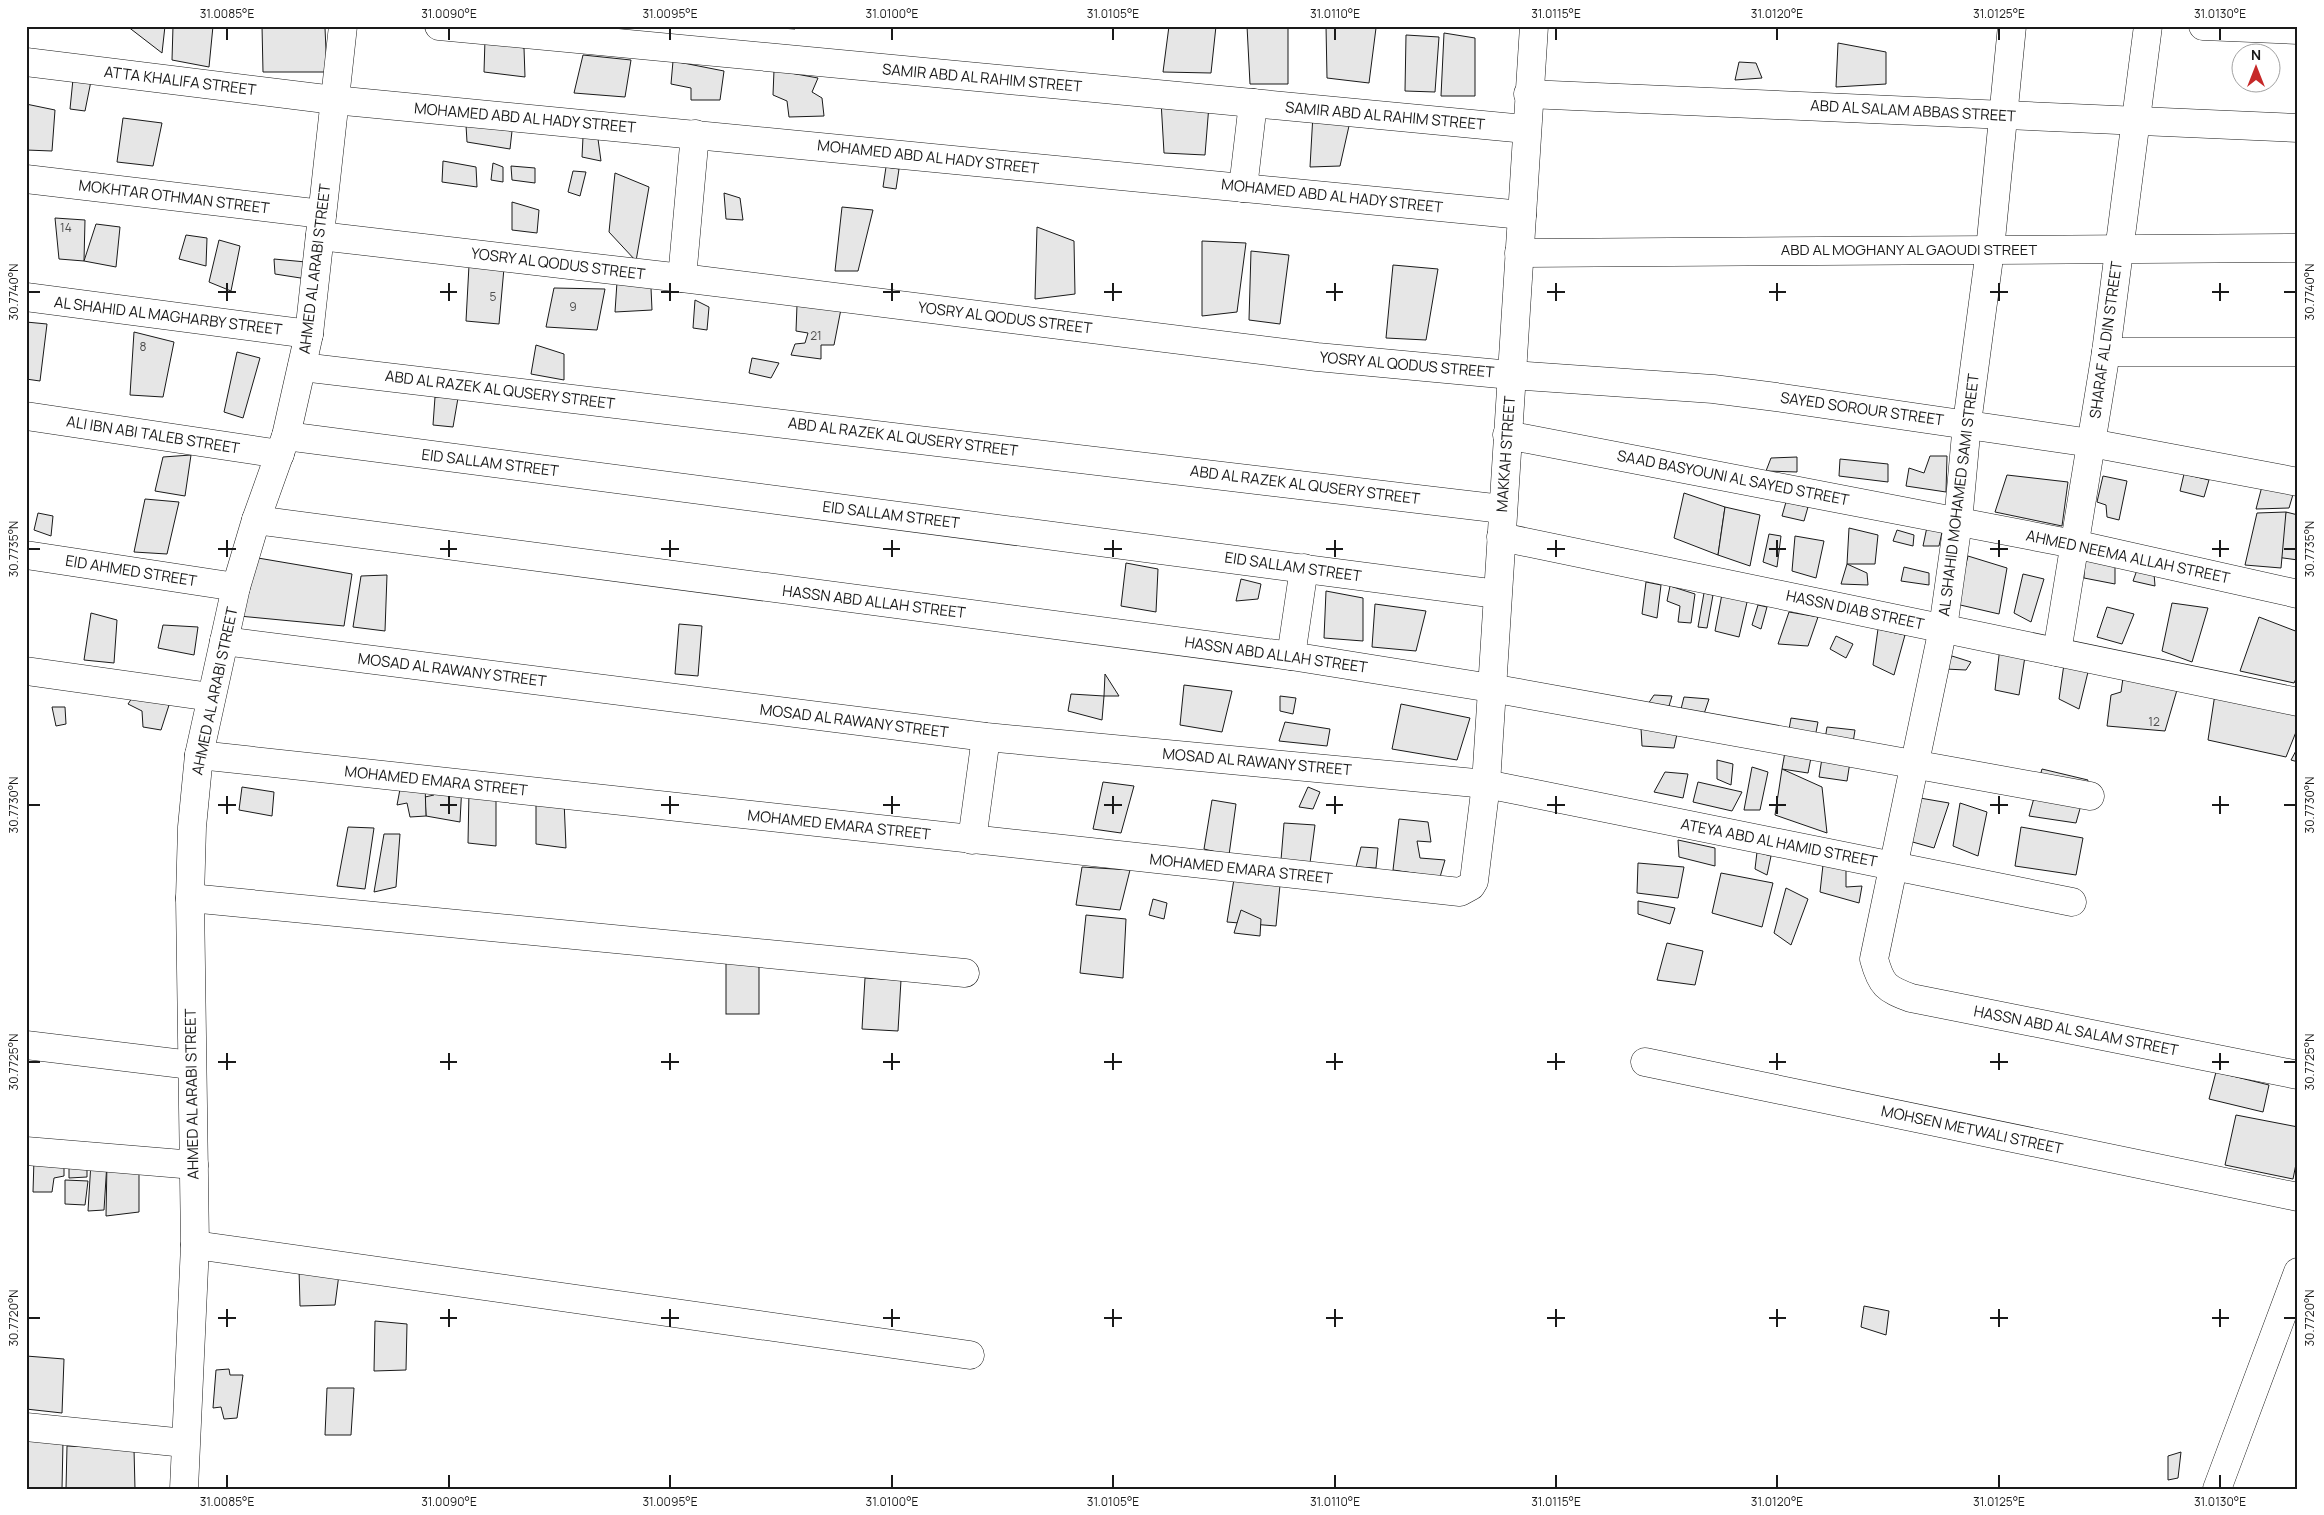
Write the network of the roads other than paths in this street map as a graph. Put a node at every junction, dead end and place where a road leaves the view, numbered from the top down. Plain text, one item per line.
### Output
1 (343, 26) edge
2 (439, 26) edge
3 (1534, 26) edge
4 (2012, 26) edge
5 (2148, 26) edge
6 (2203, 26) edge
7 (2298, 30) edge
8 (26, 62) edge
9 (1528, 94) junction
10 (334, 100) junction
11 (1253, 103) junction
12 (2003, 115) junction
13 (2136, 121) junction
14 (2298, 128) edge
15 (1526, 129) junction
16 (695, 134) junction
17 (26, 179) edge
18 (1243, 188) junction
19 (1522, 215) junction
20 (321, 225) junction
21 (2298, 248) edge
22 (2119, 249) junction
23 (1990, 250) junction
24 (1519, 253) junction
25 (682, 278) junction
26 (26, 298) edge
27 (309, 334) junction
28 (2106, 352) junction
29 (2298, 352) edge
30 (302, 367) junction
31 (1511, 375) junction
32 (26, 416) edge
33 (1967, 423) junction
34 (1507, 435) junction
35 (2091, 442) junction
36 (283, 445) junction
37 (2298, 482) edge
38 (1502, 509) junction
39 (256, 520) junction
40 (1958, 522) junction
41 (1501, 537) junction
42 (2074, 544) junction
43 (26, 555) edge
44 (1304, 568) junction
45 (236, 587) junction
46 (1497, 594) junction
47 (2298, 594) edge
48 (1943, 628) junction
49 (224, 641) junction
50 (2056, 652) junction
51 (1291, 656) junction
52 (26, 671) edge
53 (1491, 688) junction
54 (211, 698) junction
55 (2298, 702) edge
56 (986, 738) junction
57 (199, 755) junction
58 (1916, 764) junction
59 (1486, 784) junction
60 (2090, 796) dead end
61 (972, 840) junction
62 (1893, 866) junction
63 (1474, 881) joint
64 (190, 898) junction
65 (2072, 902) dead end
66 (1874, 959) joint
67 (965, 973) dead end
68 (26, 1045) edge
69 (1646, 1062) dead end
70 (191, 1065) junction
71 (2298, 1075) edge
72 (26, 1151) edge
73 (194, 1165) junction
74 (2298, 1197) edge
75 (195, 1245) junction
76 (2298, 1272) edge
77 (970, 1355) dead end
78 (26, 1427) edge
79 (185, 1443) junction
80 (184, 1489) edge
81 (2217, 1489) edge

1 - 10 street, AHMED AL ARABI STREET
2 - 11 street, SAMIR ABD AL RAHIM STREET
3 - 9 street, MAKKAH STREET
4 - 12 street, AL SHAHID MOHAMED SAMI STREET
5 - 13 street, SHARAF AL DIN STREET
6 - 7 street
8 - 10 street, ATTA KHALIFA STREET
9 - 12 street, ABD AL SALAM ABBAS STREET
9 - 15 street, MAKKAH STREET
10 - 16 street, MOHAMED ABD AL HADY STREET
10 - 20 street, AHMED AL ARABI STREET
11 - 15 street, SAMIR ABD AL RAHIM STREET
11 - 18 street
12 - 13 street, ABD AL SALAM ABBAS STREET
12 - 23 street, AL SHAHID MOHAMED SAMI STREET
13 - 14 street, ABD AL SALAM ABBAS STREET
13 - 22 street, SHARAF AL DIN STREET
15 - 19 street, MAKKAH STREET
16 - 18 street, MOHAMED ABD AL HADY STREET
16 - 25 street
17 - 20 street, MOKHTAR OTHMAN STREET
18 - 19 street, MOHAMED ABD AL HADY STREET
19 - 24 street, MAKKAH STREET
20 - 25 street, YOSRY AL QODUS STREET
20 - 27 street, AHMED AL ARABI STREET
21 - 22 street, ABD AL MOGHANY AL GAOUDI STREET
22 - 23 street, ABD AL MOGHANY AL GAOUDI STREET
22 - 28 street, SHARAF AL DIN STREET
23 - 24 street, ABD AL MOGHANY AL GAOUDI STREET
23 - 33 street, AL SHAHID MOHAMED SAMI STREET
24 - 31 street, MAKKAH STREET
25 - 31 street, YOSRY AL QODUS STREET
26 - 27 street, AL SHAHID AL MAGHARBY STREET
27 - 30 street, AHMED AL ARABI STREET
28 - 29 street
28 - 35 street, SHARAF AL DIN STREET
30 - 36 street, AHMED AL ARABI STREET
30 - 38 street, ABD AL RAZEK AL QUSERY STREET
31 - 33 street, SAYED SOROUR STREET
31 - 34 street, MAKKAH STREET
32 - 36 street, ALI IBN ABI TALEB STREET
33 - 35 street, SAYED SOROUR STREET
33 - 40 street, AL SHAHID MOHAMED SAMI STREET
34 - 38 street, MAKKAH STREET
34 - 40 street, SAAD BASYOUNI AL SAYED STREET
35 - 37 street, SAYED SOROUR STREET
35 - 42 street, SHARAF AL DIN STREET
36 - 39 street, AHMED AL ARABI STREET
36 - 44 street, EID SALLAM STREET
38 - 41 street, MAKKAH STREET
39 - 45 street, AHMED AL ARABI STREET
39 - 51 street, HASSN ABD ALLAH STREET
40 - 42 street, AHMED NEEMA ALLAH STREET
40 - 48 street, AL SHAHID MOHAMED SAMI STREET
41 - 46 street, MAKKAH STREET
41 - 48 street, HASSN DIAB STREET
42 - 47 street, AHMED NEEMA ALLAH STREET
42 - 50 street, SHARAF AL DIN STREET
43 - 45 street, EID AHMED STREET
44 - 46 street, EID SALLAM STREET
44 - 51 street
45 - 49 street, AHMED AL ARABI STREET
46 - 53 street, MAKKAH STREET
48 - 50 street, HASSN DIAB STREET
48 - 58 street, AL SHAHID MOHAMED SAMI STREET
49 - 54 street, AHMED AL ARABI STREET
49 - 56 street, MOSAD AL RAWANY STREET
50 - 55 street, HASSN DIAB STREET
51 - 53 street, HASSN ABD ALLAH STREET
52 - 54 street
53 - 58 street, HASSN ABD ALLAH STREET
53 - 59 street, MAKKAH STREET
54 - 57 street, AHMED AL ARABI STREET
56 - 59 street, MOSAD AL RAWANY STREET
56 - 61 street
57 - 61 street, MOHAMED EMARA STREET
57 - 64 street, AHMED AL ARABI STREET
58 - 60 street, HASSN ABD ALLAH STREET
58 - 62 street, AL SHAHID MOHAMED SAMI STREET
59 - 62 street, ATEYA ABD AL HAMID STREET
59 - 63 street, MAKKAH STREET
61 - 63 street, MOHAMED EMARA STREET
62 - 65 street, ATEYA ABD AL HAMID STREET
62 - 66 street, AL SHAHID MOHAMED SAMI STREET
64 - 67 street
64 - 70 street, AHMED AL ARABI STREET
66 - 71 street, HASSN ABD AL SALAM STREET
68 - 70 street
69 - 74 street, MOHSEN METWALI STREET
70 - 73 street, AHMED AL ARABI STREET
72 - 73 street
73 - 75 street, AHMED AL ARABI STREET
75 - 77 street
75 - 79 street, AHMED AL ARABI STREET
76 - 81 street
78 - 79 street
79 - 80 street, AHMED AL ARABI STREET

